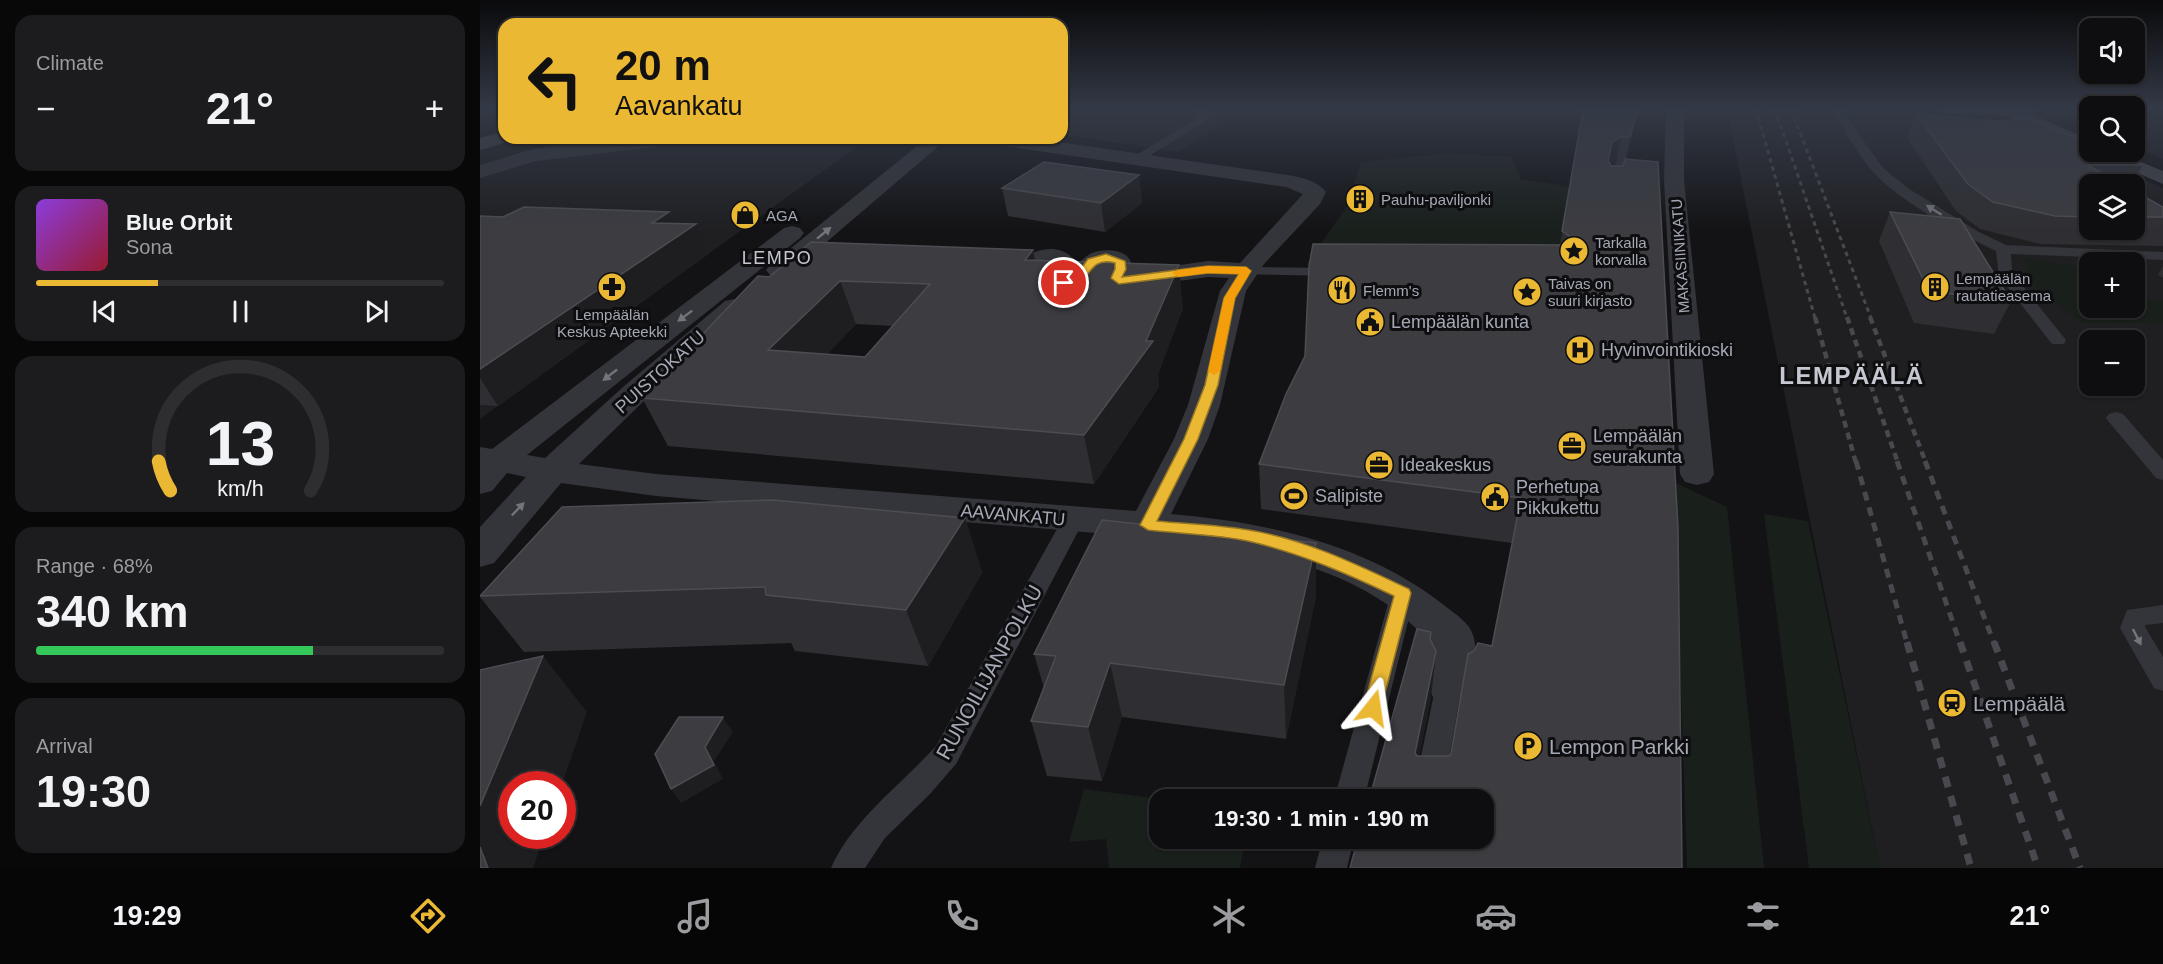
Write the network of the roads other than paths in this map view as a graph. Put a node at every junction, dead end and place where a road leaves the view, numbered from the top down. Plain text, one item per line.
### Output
1 (581, 150) edge
2 (895, 150) edge
3 (924, 150) edge
4 (1071, 150) edge
5 (1153, 150) edge
6 (1671, 150) edge
7 (1864, 150) edge
8 (1137, 159) junction
9 (2145, 160) edge
10 (2124, 162) edge
11 (873, 167) dead end
12 (2163, 168) edge
13 (480, 172) edge
14 (2163, 178) edge
15 (829, 202) dead end
16 (2003, 249) junction
17 (2163, 256) edge
18 (778, 258) junction
19 (827, 260) edge
20 (975, 267) edge
21 (1246, 271) junction
22 (1348, 272) edge
23 (2058, 340) dead end
24 (2116, 418) dead end
25 (487, 467) edge
26 (555, 470) junction
27 (2163, 473) edge
28 (1696, 474) dead end
29 (1072, 520) junction
30 (1148, 525) junction
31 (480, 553) edge
32 (1403, 593) junction
33 (2163, 614) edge
34 (2163, 680) edge
35 (1449, 684) joint
36 (1352, 789) edge
37 (1429, 789) edge
38 (1336, 849) edge
39 (847, 868) edge
40 (1331, 868) edge

1 - 13 street
2 - 11 street
18 -> 3 street, PUISTOKATU
4 - 8 street
5 - 8 lane
6 - 28 street, MAKASIINIKATU
16 -> 7 lane
8 - 21 street
9 - 12 main road
10 - 14 main road
15 - 18 street, PUISTOKATU
16 - 17 lane
16 - 23 lane
18 - 19 street
18 -> 25 street, PUISTOKATU
18 - 26 street, PUISTOKATU
20 - 21 street
21 - 22 lane
21 - 30 street
24 - 27 lane
25 - 26 street, AAVANKATU
26 - 29 street, AAVANKATU
31 -> 26 street, PUISTOKATU
29 - 30 street, AAVANKATU
29 - 39 lane, RUNOILIJANPOLKU
30 - 32 street, AAVANKATU
32 - 35 street, AAVANKATU
32 - 36 lane
33 -> 34 lane
35 - 37 lane
38 - 40 lane

